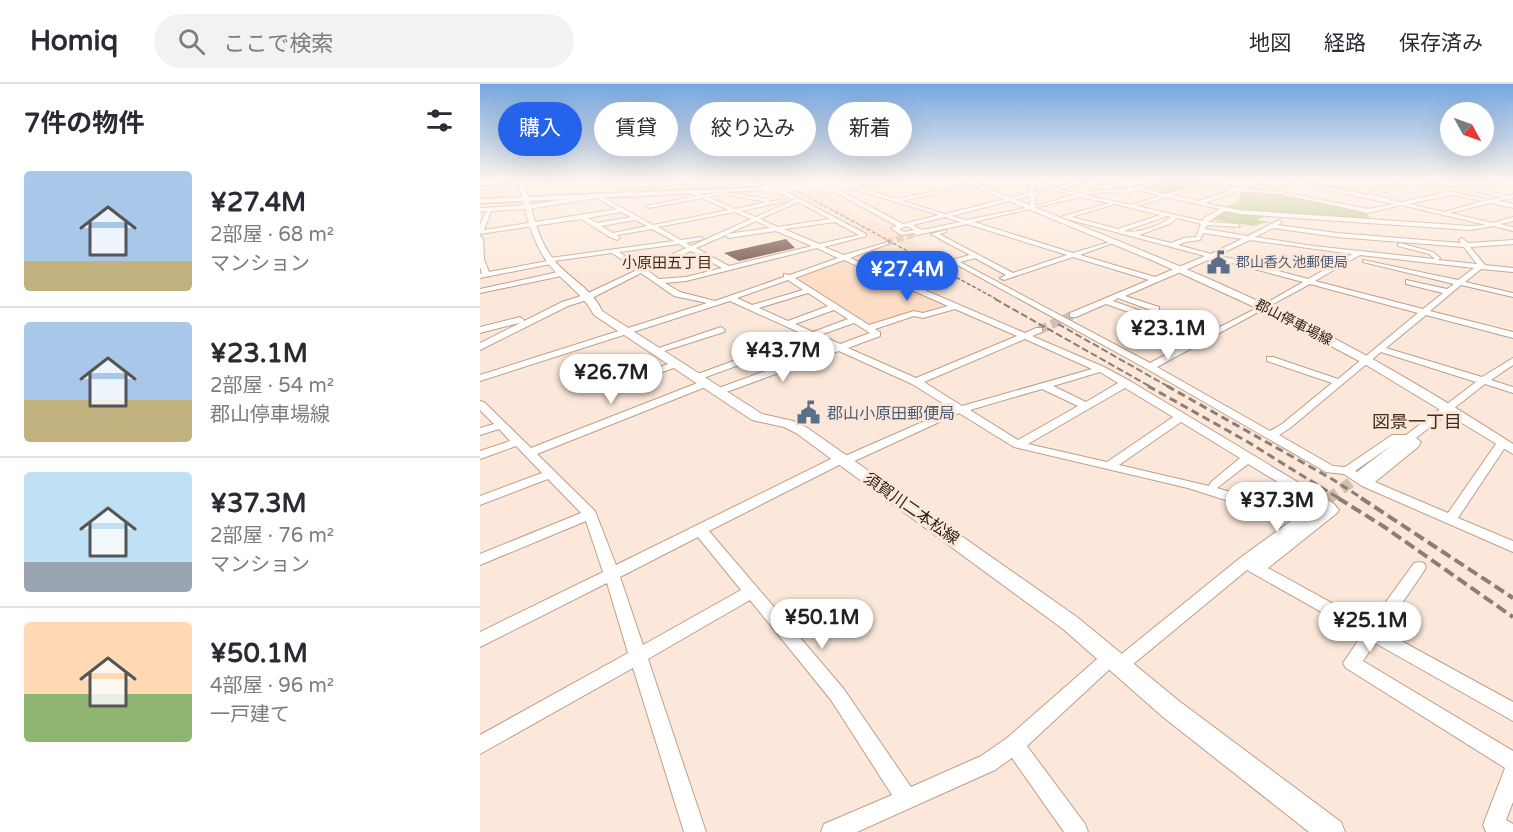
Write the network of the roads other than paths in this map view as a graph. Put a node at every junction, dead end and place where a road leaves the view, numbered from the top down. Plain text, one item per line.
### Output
1 (487, 215) edge
2 (531, 215) edge
3 (579, 215) edge
4 (594, 215) edge
5 (630, 215) edge
6 (711, 215) edge
7 (746, 215) edge
8 (764, 215) edge
9 (827, 215) edge
10 (885, 215) edge
11 (945, 215) joint
12 (1005, 215) edge
13 (1050, 215) edge
14 (1073, 215) edge
15 (1164, 215) edge
16 (1175, 215) edge
17 (1178, 215) edge
18 (1211, 215) edge
19 (1279, 215) edge
20 (1372, 215) edge
21 (1437, 215) edge
22 (1453, 215) edge
23 (1289, 216) junction
24 (582, 217) junction
25 (635, 218) junction
26 (755, 219) junction
27 (1513, 219) edge
28 (805, 220) dead end
29 (836, 220) junction
30 (1343, 220) junction
31 (1378, 222) junction
32 (1404, 223) junction
33 (971, 224) junction
34 (1418, 224) junction
35 (534, 225) junction
36 (596, 225) junction
37 (1495, 225) junction
38 (1205, 226) junction
39 (1238, 226) dead end
40 (1273, 226) junction
41 (1451, 226) junction
42 (652, 227) junction
43 (776, 228) junction
44 (1513, 229) edge
45 (480, 232) edge
46 (480, 232) edge
47 (917, 233) tunnel mouth
48 (610, 235) junction
49 (1132, 235) junction
50 (1428, 235) dead end
51 (715, 237) junction
52 (1251, 237) junction
53 (1353, 237) junction
54 (480, 238) edge
55 (1114, 238) junction
56 (1392, 239) junction
57 (681, 242) junction
58 (1513, 242) edge
59 (886, 243) tunnel mouth
60 (1502, 243) junction
61 (1466, 244) junction
62 (1171, 245) junction
63 (818, 247) junction
64 (691, 248) junction
65 (1513, 248) edge
66 (633, 249) junction
67 (614, 251) junction
68 (481, 253) edge
69 (1074, 255) junction
70 (1356, 255) junction
71 (975, 256) junction
72 (1212, 256) junction
73 (845, 258) junction
74 (1438, 262) junction
75 (554, 265) junction
76 (1481, 267) junction
77 (729, 269) junction
78 (1180, 269) junction
79 (642, 270) junction
80 (1513, 270) edge
81 (483, 275) edge
82 (1011, 275) junction
83 (787, 276) junction
84 (1155, 280) junction
85 (660, 281) junction
86 (990, 281) junction
87 (1308, 281) junction
88 (1409, 282) dead end
89 (1461, 283) junction
90 (810, 290) junction
91 (480, 291) edge
92 (1449, 292) junction
93 (1513, 295) edge
94 (1119, 296) junction
95 (588, 297) junction
96 (730, 298) junction
97 (1106, 301) junction
98 (716, 303) junction
99 (836, 306) junction
100 (955, 306) junction
101 (1265, 306) junction
102 (751, 308) junction
103 (1156, 309) dead end
104 (1425, 312) junction
105 (1073, 315) tunnel mouth
106 (542, 316) junction
107 (854, 320) junction
108 (788, 324) junction
109 (868, 328) junction
110 (480, 330) edge
111 (721, 330) dead end
112 (1039, 330) tunnel mouth
113 (625, 331) junction
114 (1513, 335) edge
115 (813, 336) junction
116 (1025, 336) junction
117 (1207, 337) junction
118 (480, 347) edge
119 (839, 347) junction
120 (1380, 349) junction
121 (656, 351) junction
122 (1270, 359) dead end
123 (1368, 359) junction
124 (1513, 361) edge
125 (676, 364) junction
126 (1150, 368) junction
127 (1101, 369) junction
128 (480, 378) edge
129 (631, 380) dead end
130 (1484, 380) junction
131 (916, 382) junction
132 (1338, 382) junction
133 (1126, 383) junction
134 (705, 385) junction
135 (1044, 386) junction
136 (1513, 390) edge
137 (480, 404) edge
138 (1086, 406) junction
139 (1450, 406) junction
140 (959, 409) junction
141 (1182, 416) junction
142 (501, 425) junction
143 (480, 432) edge
144 (1271, 435) junction
145 (1407, 438) junction
146 (517, 442) junction
147 (1018, 445) junction
148 (1509, 446) edge
149 (528, 453) junction
150 (480, 455) edge
151 (1249, 457) junction
152 (842, 460) junction
153 (1110, 465) junction
154 (550, 474) junction
155 (1357, 477) junction
156 (1191, 485) junction
157 (1215, 485) junction
158 (480, 501) edge
159 (1317, 501) junction
160 (590, 514) junction
161 (1302, 520) junction
162 (1450, 520) junction
163 (701, 531) junction
164 (1513, 547) edge
165 (480, 560) edge
166 (1251, 566) junction
167 (1419, 567) dead end
168 (612, 576) junction
169 (753, 591) junction
170 (1371, 633) junction
171 (480, 640) edge
172 (637, 656) junction
173 (1116, 661) junction
174 (1513, 712) edge
175 (480, 745) edge
176 (1014, 745) junction
177 (1513, 762) edge
178 (1513, 772) edge
179 (906, 798) junction
180 (695, 832) edge
181 (832, 832) edge
182 (1077, 832) edge
183 (1331, 832) edge
184 (1505, 832) edge

1 - 45 street
2 - 35 main road, 須賀川二本松線
3 - 24 street
4 - 24 street
5 - 25 street
6 - 42 street
7 - 26 street
8 - 26 street
9 - 29 street
10 - 11 street
11 - 33 street
12 - 33 street
13 - 55 main road, 郡山停車場線
14 - 55 street
15 - 55 street
16 - 49 street
17 - 38 street
18 - 38 street
19 - 23 street
20 - 31 street
21 - 32 street
22 - 37 street
23 - 30 street
23 - 40 street
24 - 35 street
24 - 36 street
25 - 36 street
25 - 42 street
26 - 43 street
26 - 51 street
27 - 37 street
28 - 43 street
29 - 43 street
29 - 63 street
30 - 31 street
30 - 53 street
31 - 32 street
31 - 56 street
32 - 34 street
33 - 47 street
33 - 69 street
33 - 71 street
34 - 41 street
34 - 50 street
35 - 46 street
35 - 75 main road, 須賀川二本松線
36 - 48 street
37 - 41 street
37 - 44 street
38 - 39 street
38 - 52 street
38 - 62 street
40 - 52 street
40 - 53 street
41 - 61 street
42 - 48 street
42 - 57 street
43 - 51 street
43 - 63 street
48 - 66 street
49 - 55 street
49 - 62 street
51 - 57 street
51 - 64 street
52 - 70 street
52 - 72 street
53 - 56 street
53 - 70 street
54 - 68 street
55 - 69 street
55 - 78 main road, 郡山停車場線
56 - 61 street
56 - 74 street
57 - 64 street
57 - 66 street
58 - 60 street
59 - 73 street
60 - 61 street
60 - 65 street
61 - 76 street
62 - 72 street
63 - 73 street
63 - 77 street
64 - 77 street
64 - 79 street
66 - 67 street
67 - 75 street
67 - 79 street
68 - 81 street
69 - 82 street
69 - 84 street
70 - 74 street
70 - 87 street
70 - 89 street
71 - 82 street
71 - 86 street
72 - 78 street
72 - 87 street
73 - 83 street
73 - 100 street
74 - 76 street
75 - 81 street
75 - 91 street
75 - 95 main road, 須賀川二本松線
76 - 80 street
76 - 89 street
77 - 85 street
78 - 84 street
78 - 101 main road, 郡山停車場線
79 - 85 street
79 - 95 street
82 - 86 street
83 - 90 street
83 - 96 street
84 - 94 street
85 - 98 street
86 - 126 street
87 - 101 street
87 - 104 street
88 - 92 street
89 - 92 street
89 - 93 street
90 - 99 street
90 - 102 street
92 - 104 street
94 - 97 street
94 - 103 street
95 - 106 street
95 - 113 main road, 須賀川二本松線
96 - 98 street
96 - 102 street
97 - 105 street
97 - 117 street
98 - 113 street
99 - 107 street
99 - 108 street
100 - 109 street
100 - 116 street
101 - 117 street
101 - 123 main road, 郡山停車場線
102 - 108 street
104 - 114 street
104 - 120 street
106 - 110 street
106 - 118 street
107 - 109 street
107 - 115 street
108 - 115 street
109 - 119 street
111 - 121 street
112 - 116 street
113 - 121 main road, 須賀川二本松線
113 - 128 street
115 - 119 street
115 - 134 street
116 - 127 street
116 - 131 street
117 - 126 street
119 - 131 street
119 - 134 street
120 - 123 street
120 - 130 street
121 - 125 main road, 須賀川二本松線
122 - 132 street
123 - 132 street
123 - 139 main road, 郡山停車場線
124 - 130 street
125 - 129 street
125 - 134 main road, 須賀川二本松線
126 - 144 street
127 - 133 street
127 - 135 street
130 - 136 street
130 - 139 street
131 - 140 street
132 - 144 street
133 - 138 street
133 - 141 street
134 - 149 street
134 - 152 main road, 須賀川二本松線
135 - 138 street
135 - 140 street
137 - 142 street
138 - 147 street
139 - 145 street
139 - 148 main road, 郡山停車場線
140 - 147 street
140 - 152 street
141 - 151 street
141 - 153 street
142 - 143 street
142 - 146 street
144 - 155 street
145 - 155 street
145 - 155 street
146 - 149 street
146 - 150 street
147 - 153 street
148 - 162 street
149 - 154 street
151 - 157 street
151 - 159 street
152 - 163 street
152 - 173 main road, 須賀川二本松線
153 - 156 street
154 - 158 street
154 - 160 street
155 - 162 street
156 - 157 street
156 - 161 street
157 - 159 street
159 - 161 street
159 - 166 street
160 - 165 street
160 - 168 street
161 - 166 street
162 - 164 street
163 - 168 street
163 - 169 street
166 - 170 street
166 - 173 street
167 - 170 street
168 - 171 street
168 - 172 street
169 - 172 street
169 - 179 street
170 - 174 street
170 - 177 street
172 - 175 street
172 - 180 street
173 - 176 street
173 - 183 main road, 須賀川二本松線
176 - 179 street
176 - 182 street
178 - 184 street
179 - 181 street

